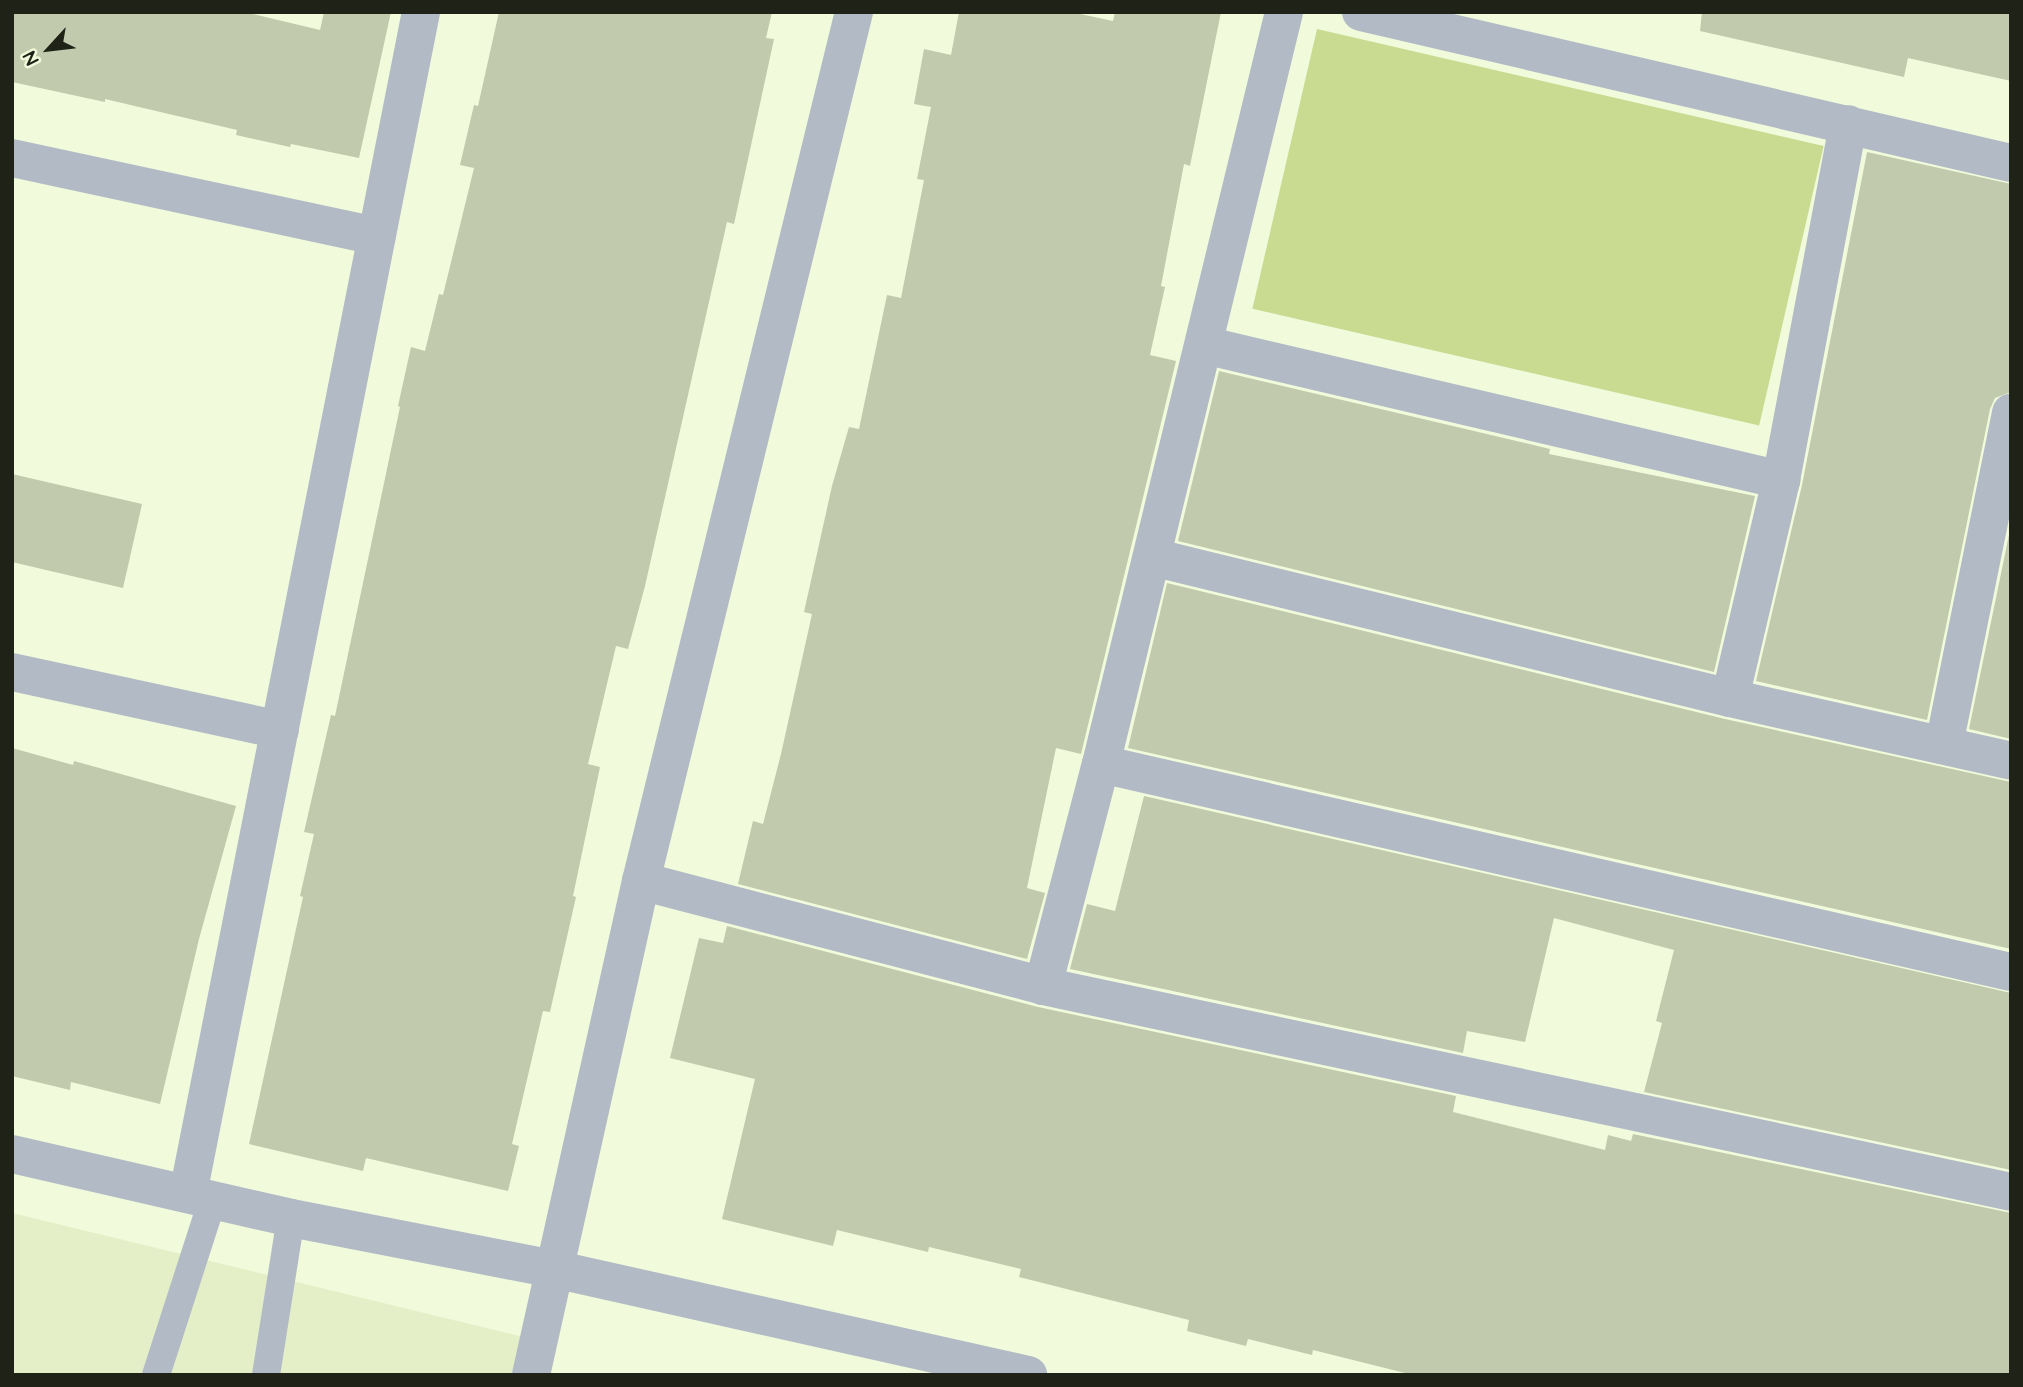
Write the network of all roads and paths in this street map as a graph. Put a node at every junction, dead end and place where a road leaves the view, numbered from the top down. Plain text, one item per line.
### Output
1 (421, 12) edge
2 (855, 12) edge
3 (1284, 12) edge
4 (1361, 12) edge
5 (1848, 124) junction
6 (12, 158) edge
7 (2011, 163) edge
8 (377, 236) junction
9 (1204, 345) junction
10 (2011, 413) edge
11 (1781, 480) junction
12 (1152, 557) junction
13 (12, 672) edge
14 (1730, 698) junction
15 (280, 730) junction
16 (1944, 745) junction
17 (2011, 761) edge
18 (1101, 764) junction
19 (641, 881) junction
20 (2011, 972) edge
21 (1043, 986) junction
22 (12, 1154) edge
23 (2011, 1192) edge
24 (200, 1197) junction
25 (291, 1218) junction
26 (554, 1269) junction
27 (156, 1375) edge
28 (267, 1375) edge
29 (531, 1375) edge
30 (1028, 1375) edge

1 - 8 street
2 - 19 street
3 - 9 street
4 - 5 street
5 - 7 street
5 - 11 street
6 - 8 street
8 - 15 street
9 - 11 street
9 - 12 street
10 - 16 street
11 - 14 street
12 - 14 street
12 - 18 street
13 - 15 street
14 - 16 street
15 - 24 street
16 - 17 street
18 - 20 street
18 - 21 street
19 - 21 street
19 - 26 street
21 - 23 street
22 - 24 street
24 - 25 street
24 - 27 lane
25 - 26 street
25 - 28 lane
26 - 29 street
26 - 30 street

